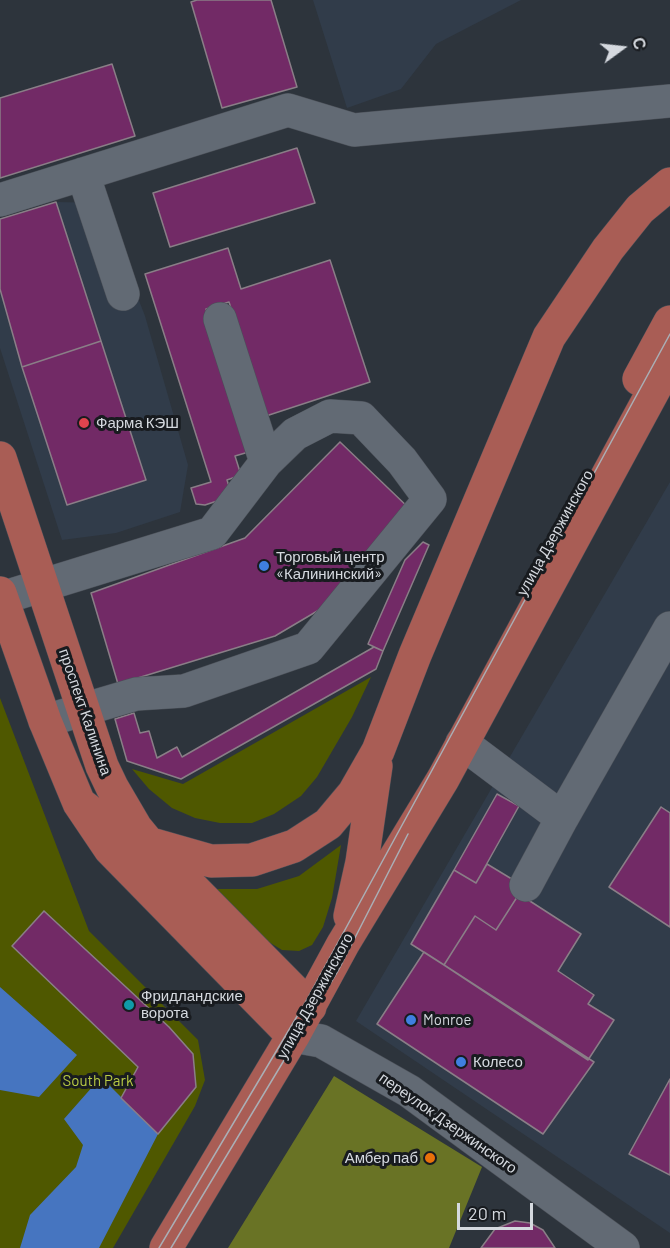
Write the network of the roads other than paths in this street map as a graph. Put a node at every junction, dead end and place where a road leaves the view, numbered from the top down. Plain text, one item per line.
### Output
1 (670, 101) edge
2 (84, 174) junction
3 (670, 184) edge
4 (0, 200) edge
5 (123, 294) dead end
6 (220, 319) dead end
7 (670, 322) edge
8 (670, 360) edge
9 (0, 458) edge
10 (266, 462) junction
11 (42, 585) junction
12 (1, 596) edge
13 (670, 628) edge
14 (83, 710) junction
15 (45, 721) junction
16 (462, 743) junction
17 (378, 751) junction
18 (79, 803) junction
19 (562, 818) junction
20 (150, 845) junction
21 (526, 885) dead end
22 (343, 944) junction
23 (310, 1007) junction
24 (293, 1036) junction
25 (166, 1248) edge
26 (623, 1248) edge

1 - 2 lane
2 - 4 lane
2 - 5 lane
3 - 17 main road
6 - 10 lane
7 - 16 main road, улица Дзержинского
8 - 16 main road, улица Дзержинского
9 - 11 main road, проспект Калинина
10 - 11 lane
10 - 14 lane
11 - 12 lane
11 - 14 main road, проспект Калинина
12 - 15 main road
13 - 19 lane
14 - 15 lane
14 - 20 main road, проспект Калинина
15 - 18 main road
16 - 19 lane
16 - 22 main road, улица Дзержинского
17 - 20 main road
17 - 22 main road
18 - 20 main road
18 - 24 main road
19 - 21 lane
20 - 23 main road, проспект Калинина
22 - 23 main road, улица Дзержинского
23 - 24 main road, улица Дзержинского
24 - 25 main road, улица Дзержинского
24 - 26 lane, переулок Дзержинского

